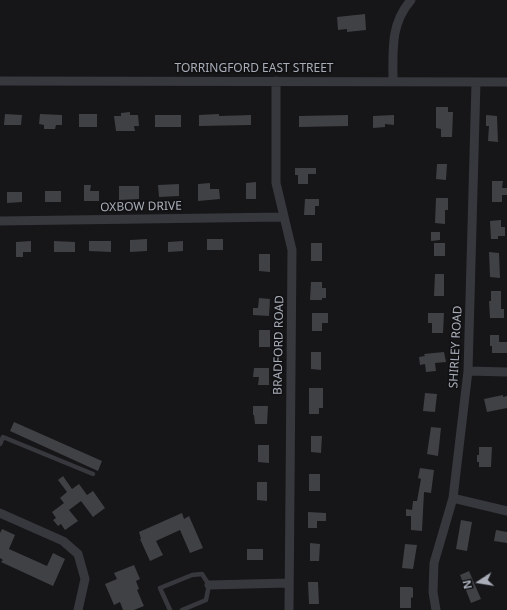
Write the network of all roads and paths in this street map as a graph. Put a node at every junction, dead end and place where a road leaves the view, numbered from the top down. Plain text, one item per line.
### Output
1 (411, 0) edge
2 (0, 80) edge
3 (276, 81) junction
4 (393, 81) junction
5 (476, 82) junction
6 (507, 82) edge
7 (283, 217) junction
8 (0, 221) edge
9 (468, 371) junction
10 (507, 372) edge
11 (0, 444) edge
12 (93, 474) dead end
13 (453, 498) junction
14 (507, 511) edge
15 (0, 513) edge
16 (288, 583) junction
17 (209, 585) junction
18 (78, 610) edge
19 (170, 610) edge
20 (182, 610) edge
21 (289, 610) edge
22 (436, 610) edge

1 - 4 street
2 - 3 street, TORRINGFORD EAST STREET
3 - 4 street, TORRINGFORD EAST STREET
3 - 7 street, BRADFORD ROAD
4 - 5 street, TORRINGFORD EAST STREET
5 - 6 street, TORRINGFORD EAST STREET
5 - 9 street, SHIRLEY ROAD
7 - 8 street, OXBOW DRIVE
7 - 16 street, BRADFORD ROAD
9 - 10 street
9 - 13 street, SHIRLEY ROAD
11 - 12 lane
13 - 14 street
13 - 22 street, SHIRLEY ROAD
15 - 18 street
16 - 17 street
16 - 21 street, BRADFORD ROAD
17 - 19 lane
17 - 20 lane

